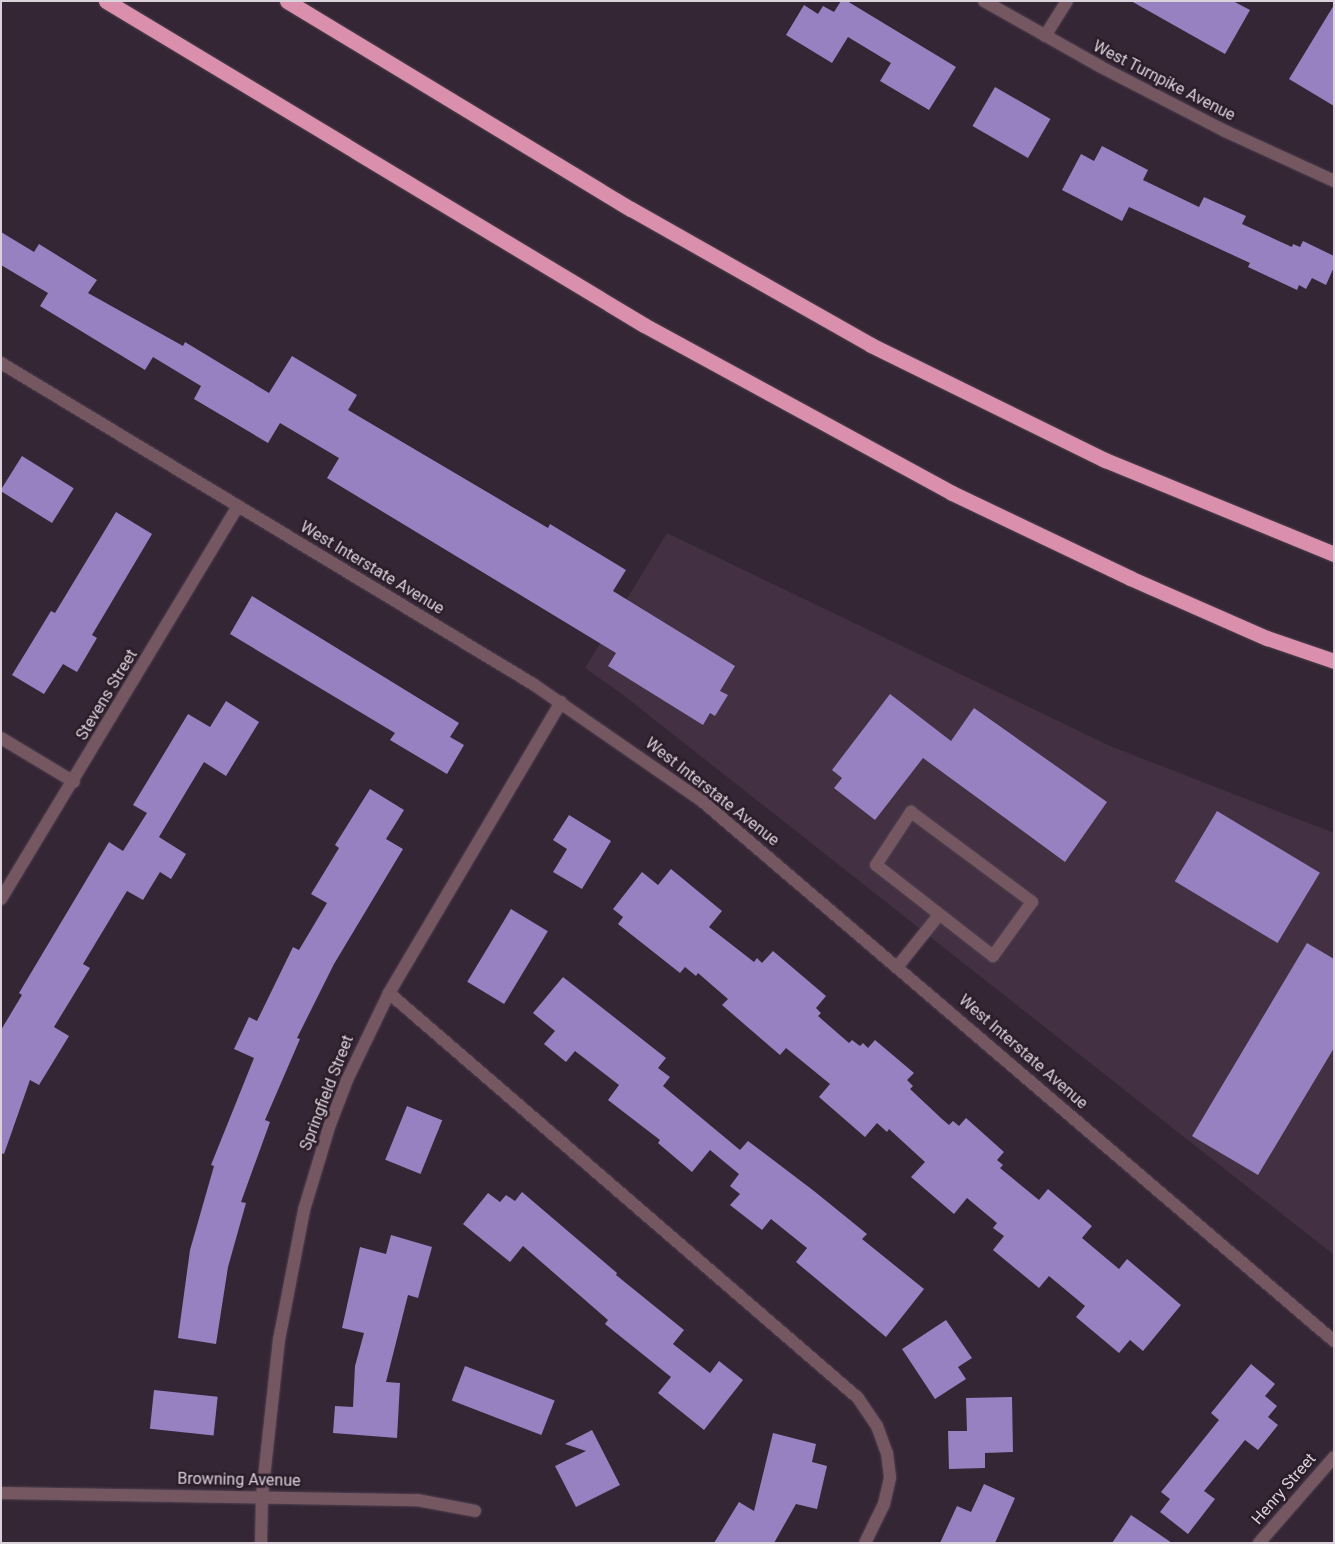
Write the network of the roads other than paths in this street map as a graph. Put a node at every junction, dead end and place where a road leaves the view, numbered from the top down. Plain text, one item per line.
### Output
1 (106, 1) edge
2 (287, 1) edge
3 (984, 1) edge
4 (1067, 1) edge
5 (1045, 36) junction
6 (1334, 181) edge
7 (1, 363) edge
8 (238, 506) junction
9 (1334, 554) edge
10 (1334, 661) edge
11 (561, 702) junction
12 (1, 738) edge
13 (74, 782) junction
14 (1, 899) edge
15 (939, 916) junction
16 (898, 966) junction
17 (389, 993) junction
18 (1334, 1341) edge
19 (1334, 1457) edge
20 (1, 1493) edge
21 (262, 1496) junction
22 (475, 1511) dead end
23 (261, 1543) edge
24 (865, 1543) edge
25 (1259, 1543) edge

1 - 10 highway
2 - 9 highway
3 - 5 street, West Turnpike Avenue
4 - 5 street
5 - 6 street, West Turnpike Avenue
7 - 8 street, West Interstate Avenue
8 - 11 street, West Interstate Avenue
8 - 13 street, Stevens Street
11 - 16 street, West Interstate Avenue
11 - 17 street, Springfield Street
12 - 13 street
13 - 14 street, Stevens Street
15 - 15 street
15 - 16 street
16 - 18 street, West Interstate Avenue
17 - 21 street, Springfield Street
17 - 24 street
19 - 25 street, Henry Street
20 - 21 street, Browning Avenue
21 - 22 street, Browning Avenue
21 - 23 street, Springfield Street

